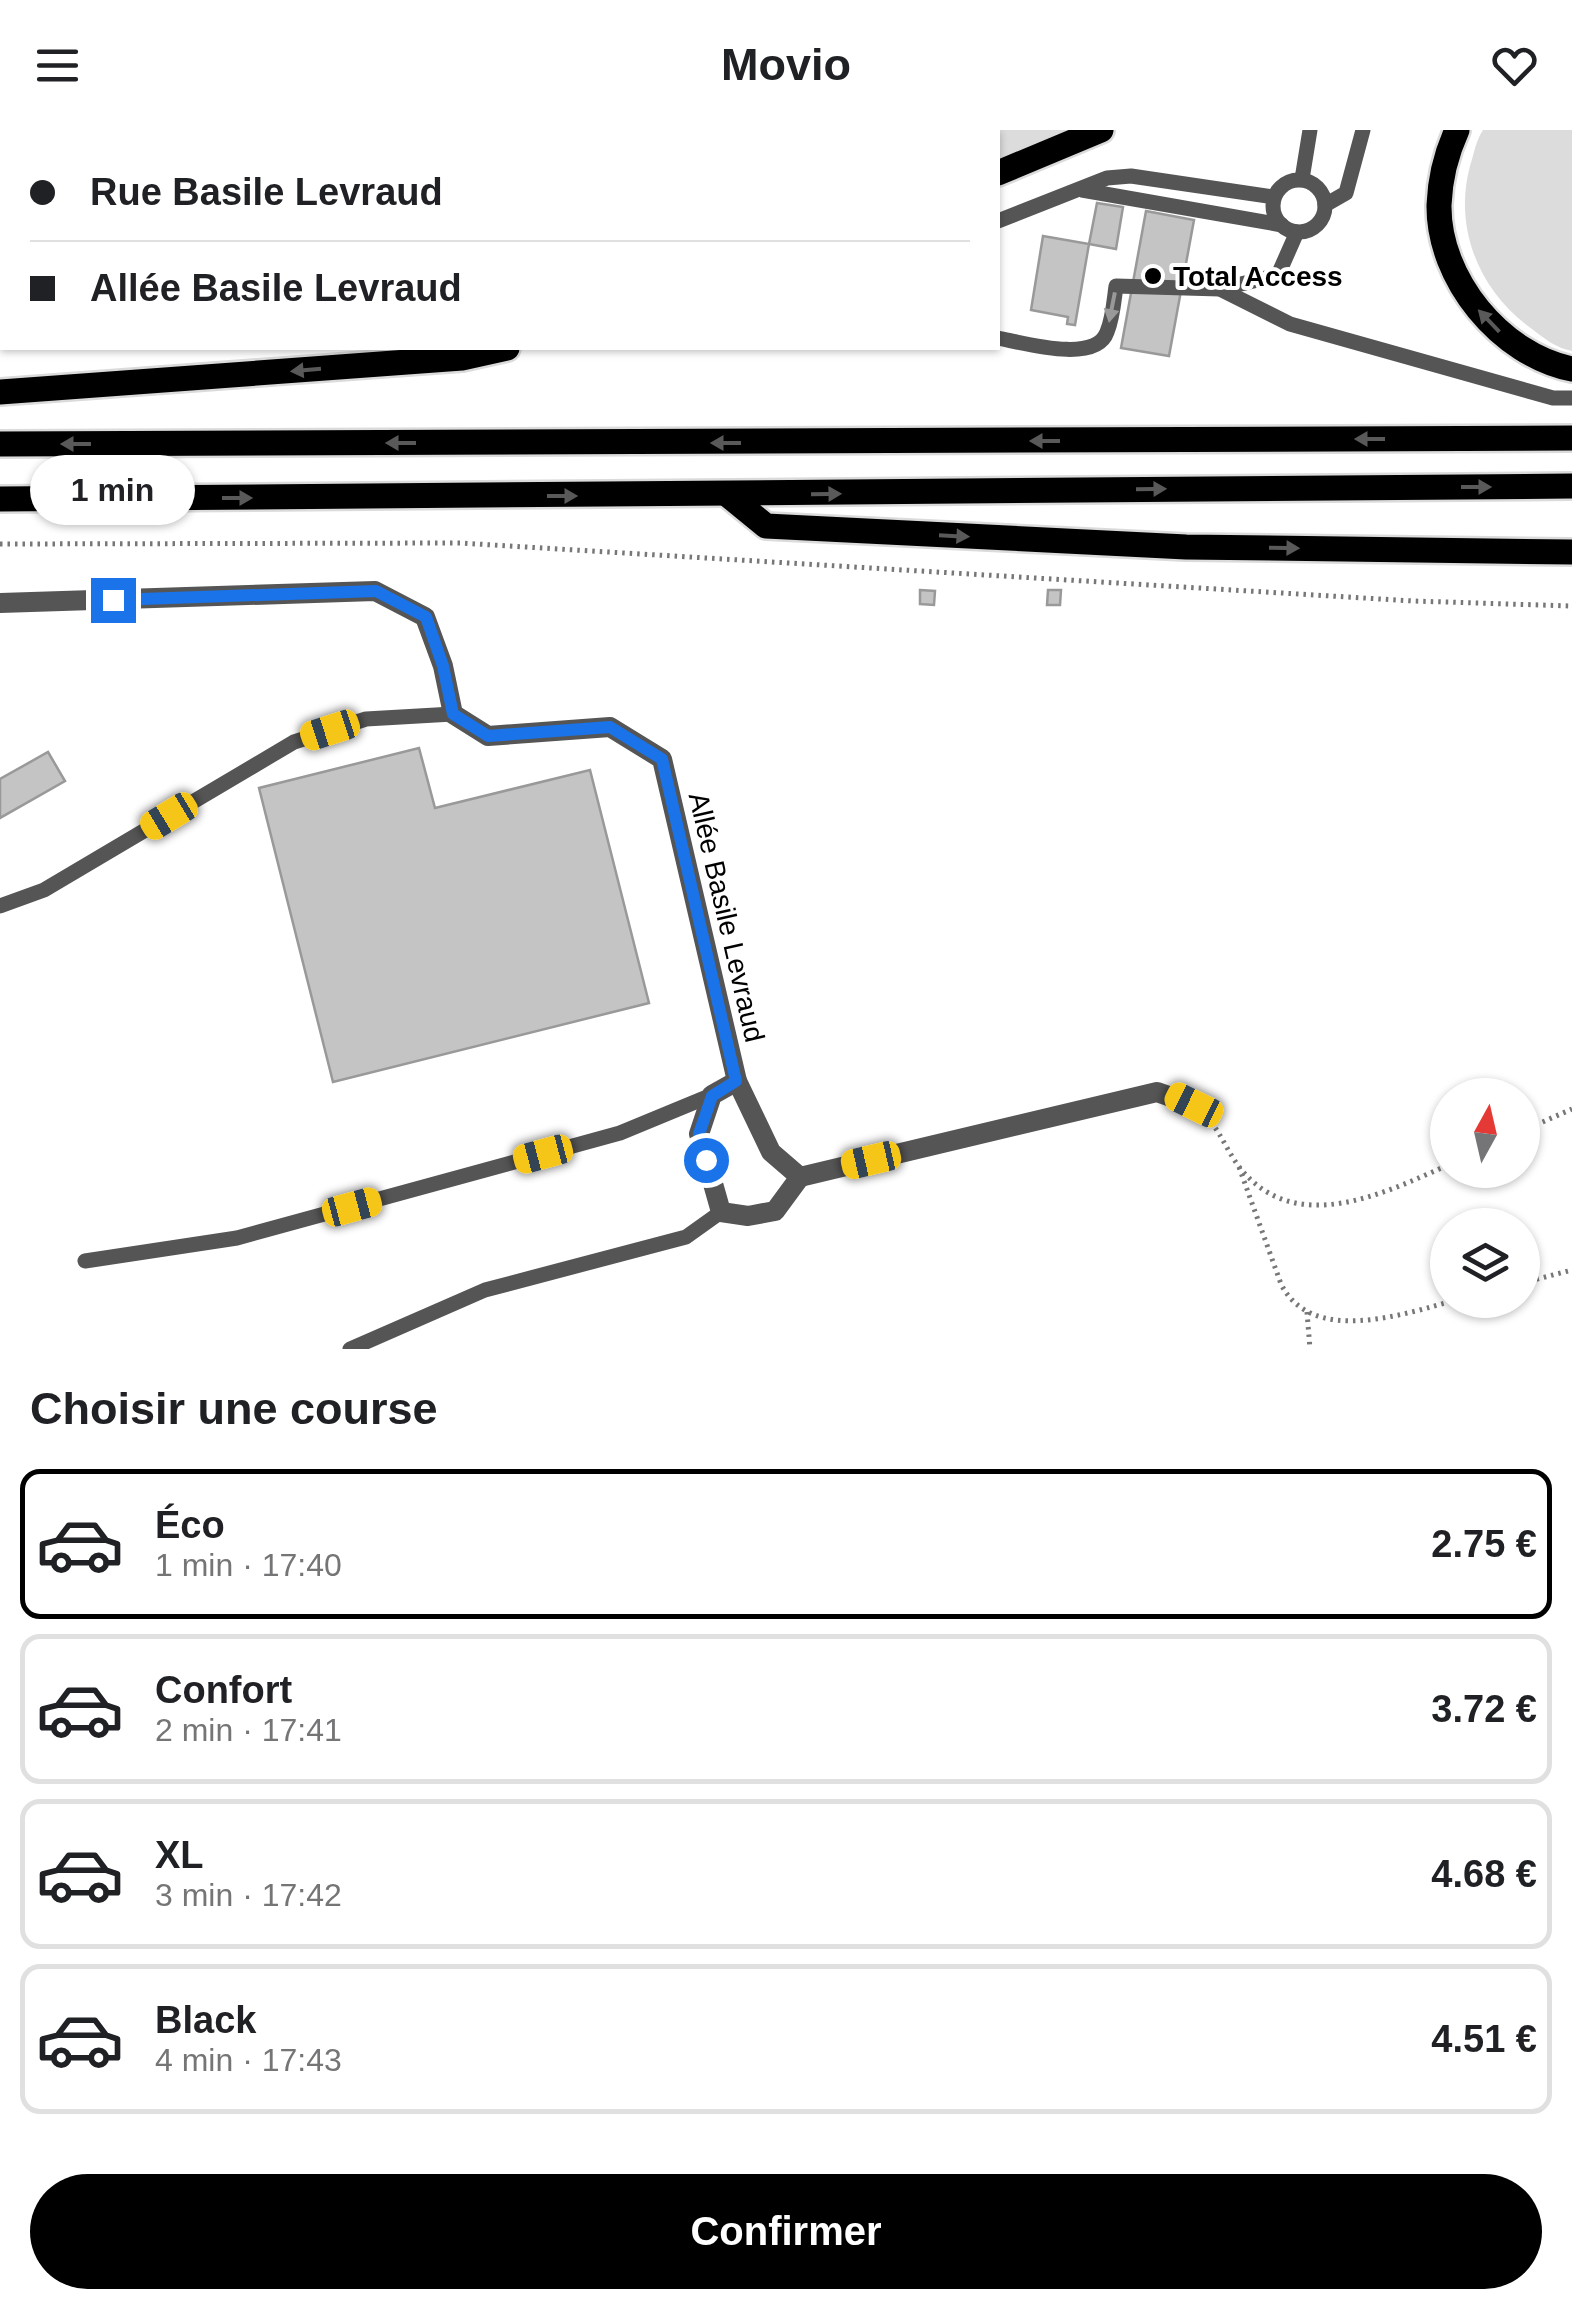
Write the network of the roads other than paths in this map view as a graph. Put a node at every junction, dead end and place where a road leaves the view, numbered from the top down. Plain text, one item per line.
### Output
1 (1102, 130) edge
2 (1310, 130) edge
3 (1363, 130) edge
4 (1456, 130) edge
5 (1000, 172) edge
6 (1302, 180) junction
7 (1078, 189) junction
8 (1274, 197) junction
9 (1325, 206) junction
10 (1000, 220) edge
11 (1290, 229) junction
12 (1220, 289) junction
13 (1000, 338) edge
14 (498, 350) edge
15 (1572, 369) edge
16 (0, 392) edge
17 (1572, 398) edge
18 (1572, 438) edge
19 (0, 444) edge
20 (1572, 486) edge
21 (728, 496) junction
22 (0, 499) edge
23 (1572, 552) edge
24 (0, 603) edge
25 (453, 714) junction
26 (0, 906) edge
27 (736, 1081) junction
28 (712, 1096) junction
29 (1194, 1105) road end
30 (800, 1177) junction
31 (722, 1212) junction
32 (86, 1261) dead end
33 (350, 1349) edge

1 - 5 main road
2 - 6 lane
3 - 9 lane
15 -> 4 main road
6 - 8 lane
6 - 9 lane
7 - 8 lane
7 - 10 lane
7 - 11 lane
8 - 11 lane
9 - 11 lane
11 - 12 lane
12 -> 13 lane
12 - 17 lane
14 -> 16 main road
18 -> 19 main road
21 -> 20 main road
22 -> 21 main road
21 -> 23 main road
24 - 25 street
25 - 26 lane
25 - 27 street, Allée Basile Levraud
27 - 28 street
27 - 30 street, Allée Basile Levraud
28 - 31 street
28 - 32 lane
29 - 30 street
30 - 31 street
31 - 33 lane

